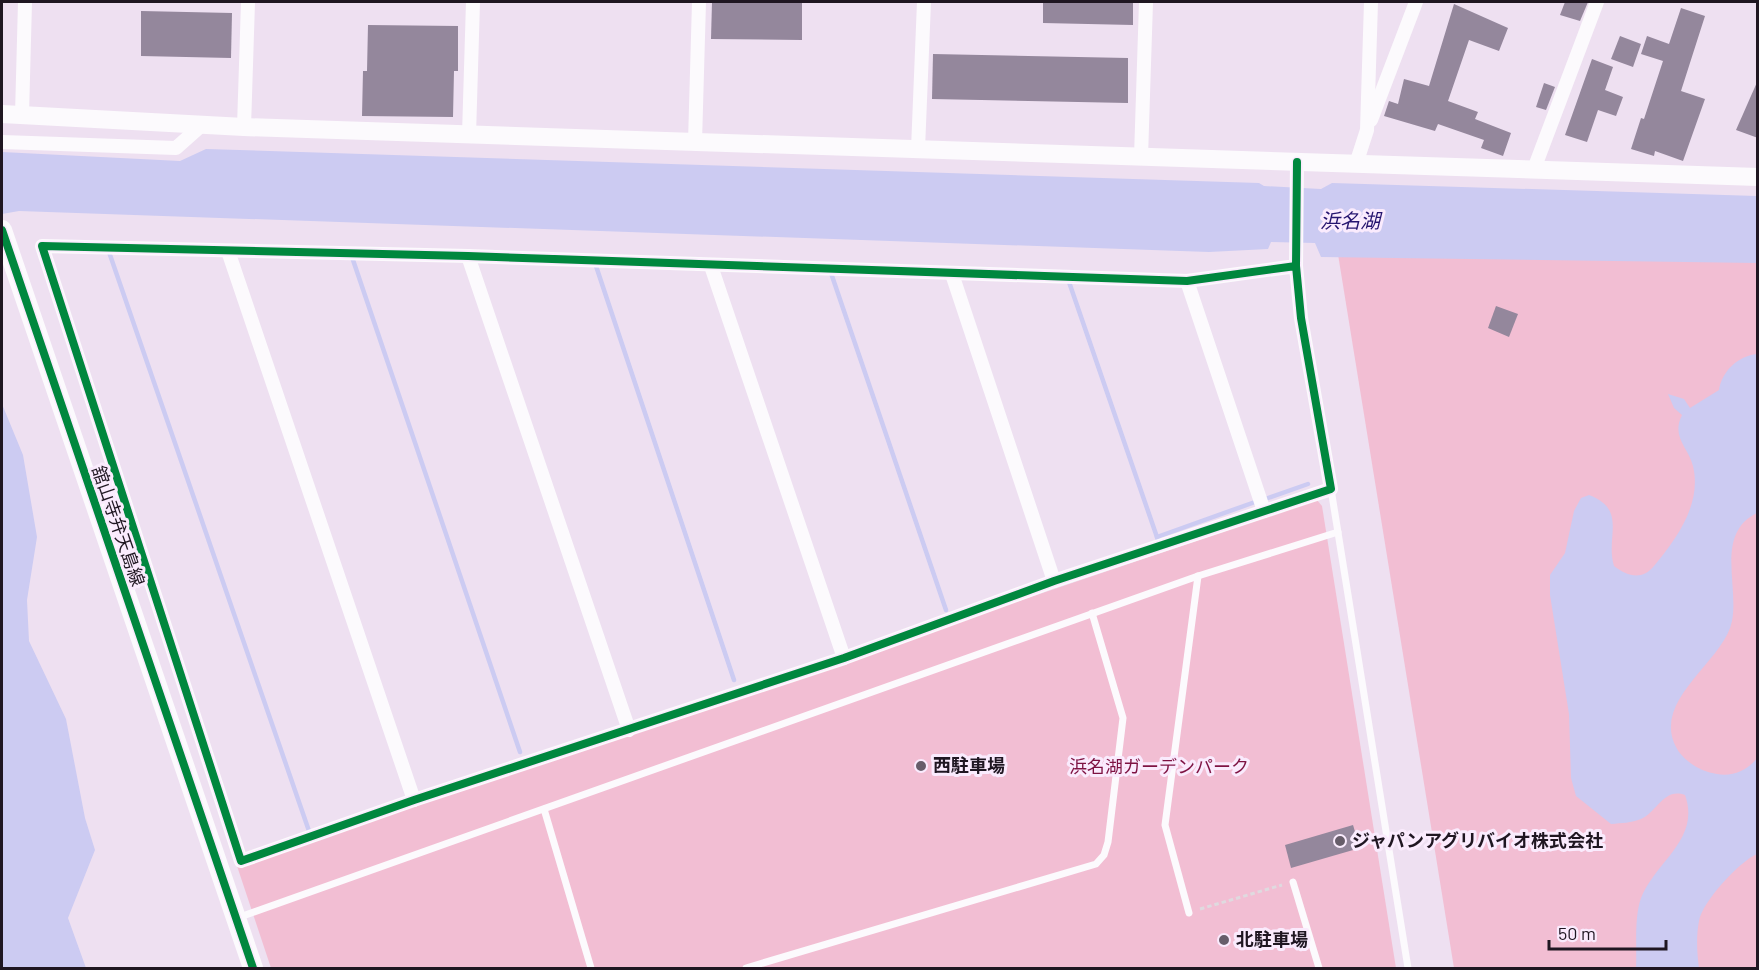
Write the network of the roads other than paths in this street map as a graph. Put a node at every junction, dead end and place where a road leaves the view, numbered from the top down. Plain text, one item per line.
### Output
1 (25, 2) edge
2 (248, 2) edge
3 (473, 2) edge
4 (699, 2) edge
5 (924, 2) edge
6 (1146, 2) edge
7 (1371, 2) edge
8 (1416, 2) edge
9 (1597, 2) edge
10 (2, 114) edge
11 (22, 115) junction
12 (203, 124) junction
13 (244, 127) junction
14 (1367, 130) junction
15 (469, 135) junction
16 (2, 142) edge
17 (695, 142) junction
18 (918, 149) junction
19 (1141, 157) junction
20 (1356, 164) junction
21 (1297, 166) junction
22 (1534, 170) junction
23 (1758, 177) edge
24 (2, 230) edge
25 (228, 251) junction
26 (468, 256) junction
27 (711, 266) junction
28 (1296, 266) junction
29 (952, 274) junction
30 (1187, 281) junction
31 (1331, 489) junction
32 (1264, 512) junction
33 (1338, 532) junction
34 (1198, 576) junction
35 (1054, 581) junction
36 (1092, 614) junction
37 (844, 657) junction
38 (629, 730) junction
39 (414, 800) junction
40 (544, 809) junction
41 (1293, 882) road end
42 (1189, 913) road end
43 (236, 919) junction
44 (253, 969) edge
45 (591, 969) edge
46 (746, 969) edge
47 (1319, 969) edge
48 (1408, 969) edge

1 - 11 street
2 - 13 street
3 - 15 street
4 - 17 street
5 - 18 street
6 - 19 street
7 - 14 street
8 - 14 street
9 - 22 street
10 - 11 street
11 - 12 street
12 - 13 street
12 - 16 street
13 - 15 street
14 - 20 street
15 - 17 street
17 - 18 street
18 - 19 street
19 - 21 street
20 - 21 street
20 - 22 street
21 - 28 street
22 - 23 street
24 - 43 main road, 舘山寺弁天島線
25 - 26 street
25 - 39 street
25 - 39 street
26 - 27 street
26 - 38 street
27 - 29 street
27 - 37 street
28 - 30 street
28 - 31 street
29 - 30 street
29 - 35 street
30 - 32 street
31 - 32 street
31 - 33 lane
32 - 35 street
33 - 34 lane
33 - 48 lane
34 - 36 lane
34 - 42 lane
35 - 37 street
36 - 40 lane
36 - 46 lane
37 - 38 street
38 - 39 street
40 - 43 lane
40 - 45 lane
41 - 47 lane
43 - 44 main road, 舘山寺弁天島線

